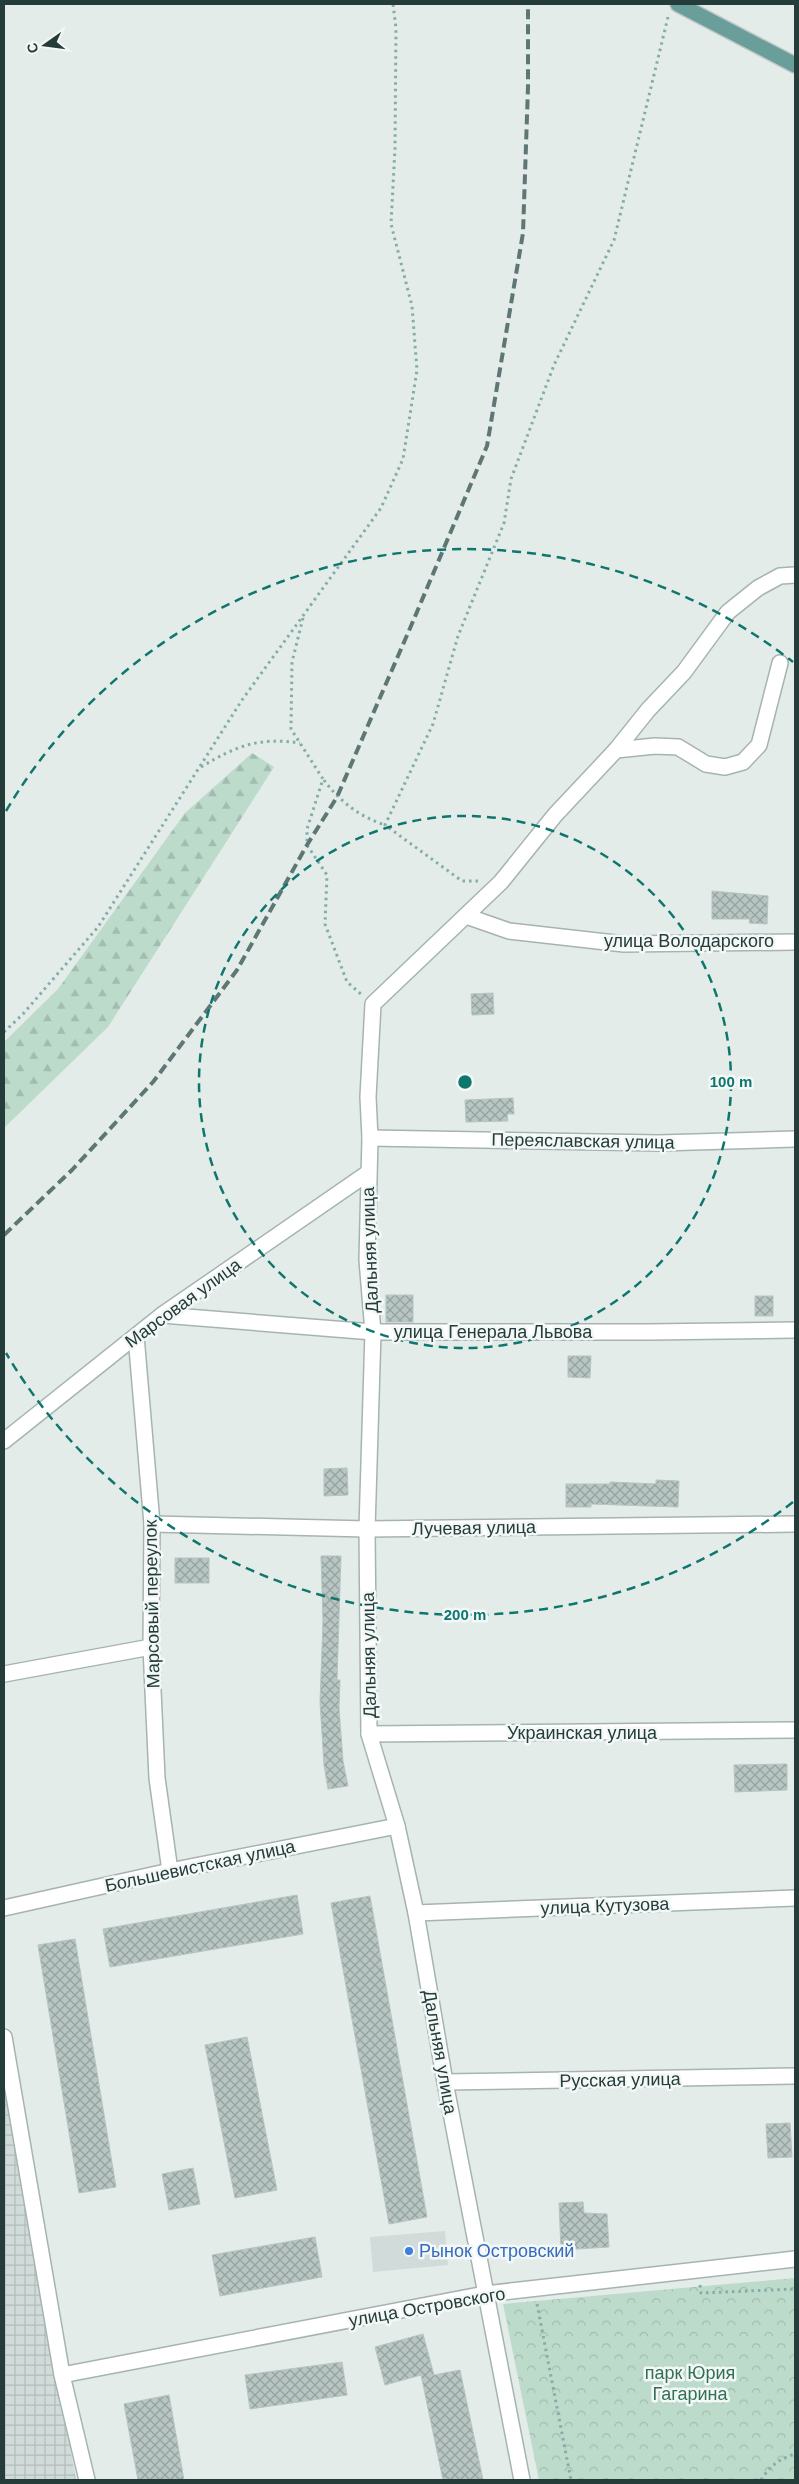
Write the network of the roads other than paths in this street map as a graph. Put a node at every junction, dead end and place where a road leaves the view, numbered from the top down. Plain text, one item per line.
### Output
1 (673, 8) edge
2 (795, 65) edge
3 (795, 575) edge
4 (780, 663) dead end
5 (616, 750) junction
6 (466, 916) junction
7 (795, 942) edge
8 (370, 1138) junction
9 (795, 1139) edge
10 (368, 1173) junction
11 (162, 1315) junction
12 (795, 1330) edge
13 (373, 1332) junction
14 (136, 1336) junction
15 (4, 1441) edge
16 (152, 1524) junction
17 (795, 1524) edge
18 (367, 1529) junction
19 (151, 1646) junction
20 (4, 1674) edge
21 (795, 1730) edge
22 (370, 1734) junction
23 (397, 1826) junction
24 (170, 1871) junction
25 (795, 1898) edge
26 (4, 1908) edge
27 (416, 1913) junction
28 (4, 2037) edge
29 (795, 2076) edge
30 (445, 2082) junction
31 (795, 2259) edge
32 (485, 2294) junction
33 (62, 2375) junction
34 (87, 2480) edge
35 (522, 2480) edge

1 - 2 main road
3 - 5 street
4 - 5 street
5 - 6 street
6 - 7 street, улица Володарского
6 - 8 street, Дальняя улица
8 - 9 street, Переяславская улица
8 - 10 street, Дальняя улица
10 - 11 street, Марсовая улица
10 - 13 street, Дальняя улица
11 - 13 street, улица Генерала Львова
11 - 14 street, Марсовая улица
12 - 13 street, улица Генерала Львова
13 - 18 street, Дальняя улица
14 - 15 street, Марсовая улица
14 - 16 street, Марсовый переулок
16 - 18 street, Лучевая улица
16 - 19 street, Марсовый переулок
17 - 18 street, Лучевая улица
18 - 22 street, Дальняя улица
19 - 20 street
19 - 24 street, Марсовый переулок
21 - 22 street, Украинская улица
22 - 23 street, Дальняя улица
23 - 24 street, Большевистская улица
23 - 27 street, Дальняя улица
24 - 26 street, Большевистская улица
25 - 27 street, улица Кутузова
27 - 30 street, Дальняя улица
28 - 33 street
29 - 30 street, Русская улица
30 - 32 street, Дальняя улица
31 - 32 street, улица Островского
32 - 33 street, улица Островского
32 - 35 street, Дальняя улица
33 - 34 street

